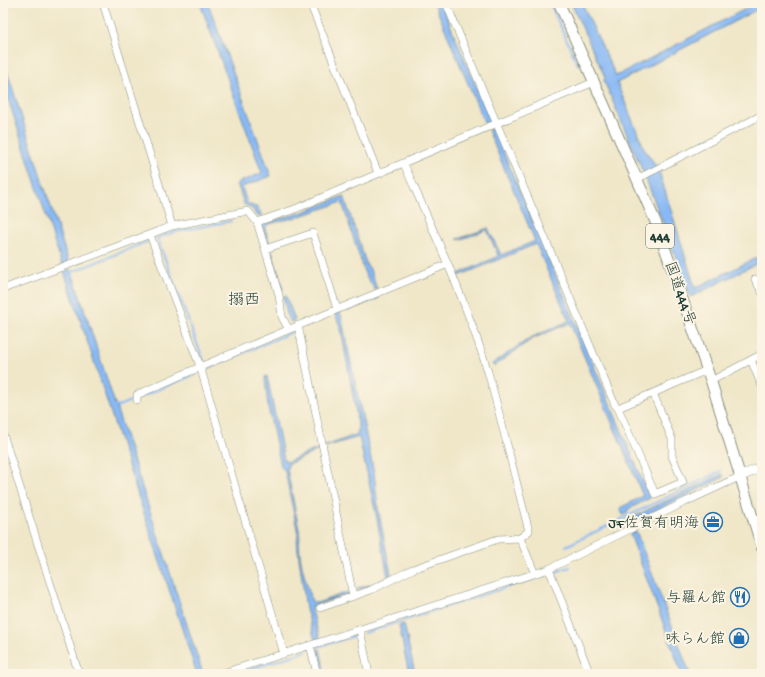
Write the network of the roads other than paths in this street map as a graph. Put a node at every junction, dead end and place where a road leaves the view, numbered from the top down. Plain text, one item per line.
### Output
1 (103, 3) edge
2 (310, 3) edge
3 (446, 3) edge
4 (559, 3) edge
5 (594, 82) junction
6 (762, 115) edge
7 (497, 124) junction
8 (404, 164) junction
9 (378, 173) junction
10 (638, 178) junction
11 (257, 222) junction
12 (172, 226) junction
13 (150, 235) junction
14 (265, 249) junction
15 (448, 264) junction
16 (755, 279) dead end
17 (3, 289) edge
18 (762, 292) edge
19 (337, 309) junction
20 (298, 325) junction
21 (288, 328) junction
22 (762, 354) edge
23 (751, 360) junction
24 (200, 366) junction
25 (707, 370) junction
26 (711, 381) junction
27 (762, 386) edge
28 (653, 393) junction
29 (137, 397) dead end
30 (618, 408) junction
31 (3, 434) edge
32 (762, 467) edge
33 (741, 476) junction
34 (520, 538) junction
35 (762, 548) edge
36 (549, 570) junction
37 (535, 574) junction
38 (353, 596) junction
39 (320, 608) dead end
40 (360, 630) junction
41 (310, 645) junction
42 (284, 654) junction
43 (79, 674) edge
44 (220, 674) edge
45 (316, 674) edge
46 (369, 674) edge
47 (590, 674) edge

1 - 12 street
2 - 9 street
3 - 7 street
4 - 5 highway, 国道444号 / 444
5 - 7 street
5 - 10 highway, 国道444号 / 444
6 - 10 street
7 - 8 street
7 - 30 street
8 - 9 street
8 - 15 street
9 - 11 street
10 - 25 highway, 国道444号 / 444
11 - 12 street
11 - 14 street
12 - 13 street
13 - 17 street
13 - 24 street
14 - 19 street
14 - 21 street
15 - 19 street
15 - 34 street
16 - 18 street
19 - 20 street
20 - 21 street
20 - 38 street
21 - 24 street
22 - 23 street
23 - 26 street
23 - 27 street
24 - 29 street
24 - 42 street
25 - 26 highway, 国道444号 / 444
25 - 28 street
26 - 33 highway, 国道444号 / 444
28 - 30 street
28 - 30 street
31 - 43 street
32 - 33 main road
33 - 35 highway, 国道444号 / 444
33 - 36 street
34 - 37 street
34 - 38 street
36 - 37 street
36 - 47 street
37 - 40 street
38 - 39 street
40 - 41 street
40 - 46 street
41 - 42 street
41 - 45 street
42 - 44 street

